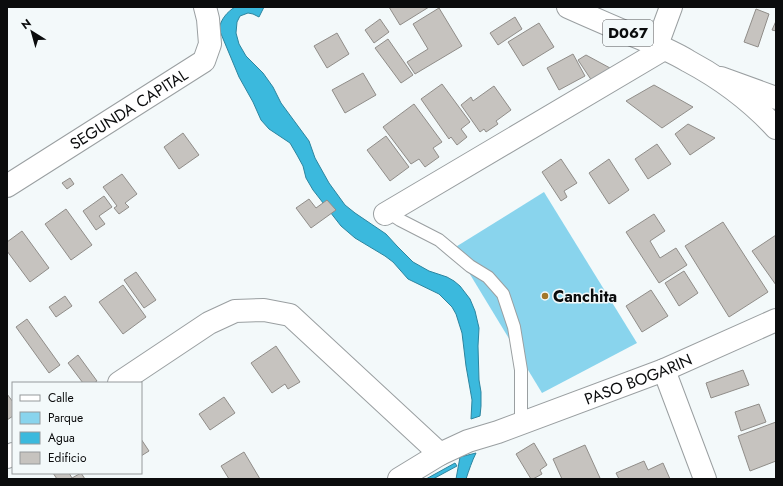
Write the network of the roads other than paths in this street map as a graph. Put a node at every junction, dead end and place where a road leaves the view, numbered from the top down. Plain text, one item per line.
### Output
1 (205, 7) edge
2 (568, 7) edge
3 (671, 7) edge
4 (660, 47) junction
5 (709, 73) junction
6 (776, 98) edge
7 (776, 128) edge
8 (7, 186) edge
9 (386, 213) joint
10 (776, 320) edge
11 (664, 370) junction
12 (121, 382) edge
13 (521, 423) junction
14 (440, 454) junction
15 (399, 479) edge
16 (705, 479) edge

1 - 8 street, SEGUNDA CAPITAL
2 - 4 street, D067
3 - 4 street
4 - 5 street, D067
4 - 9 street
5 - 6 street
5 - 7 street, D067
9 - 13 lane
10 - 11 street, PASO BOGARIN
11 - 13 street, PASO BOGARIN
11 - 16 street
12 - 14 street
13 - 14 street, PASO BOGARIN
14 - 15 street

